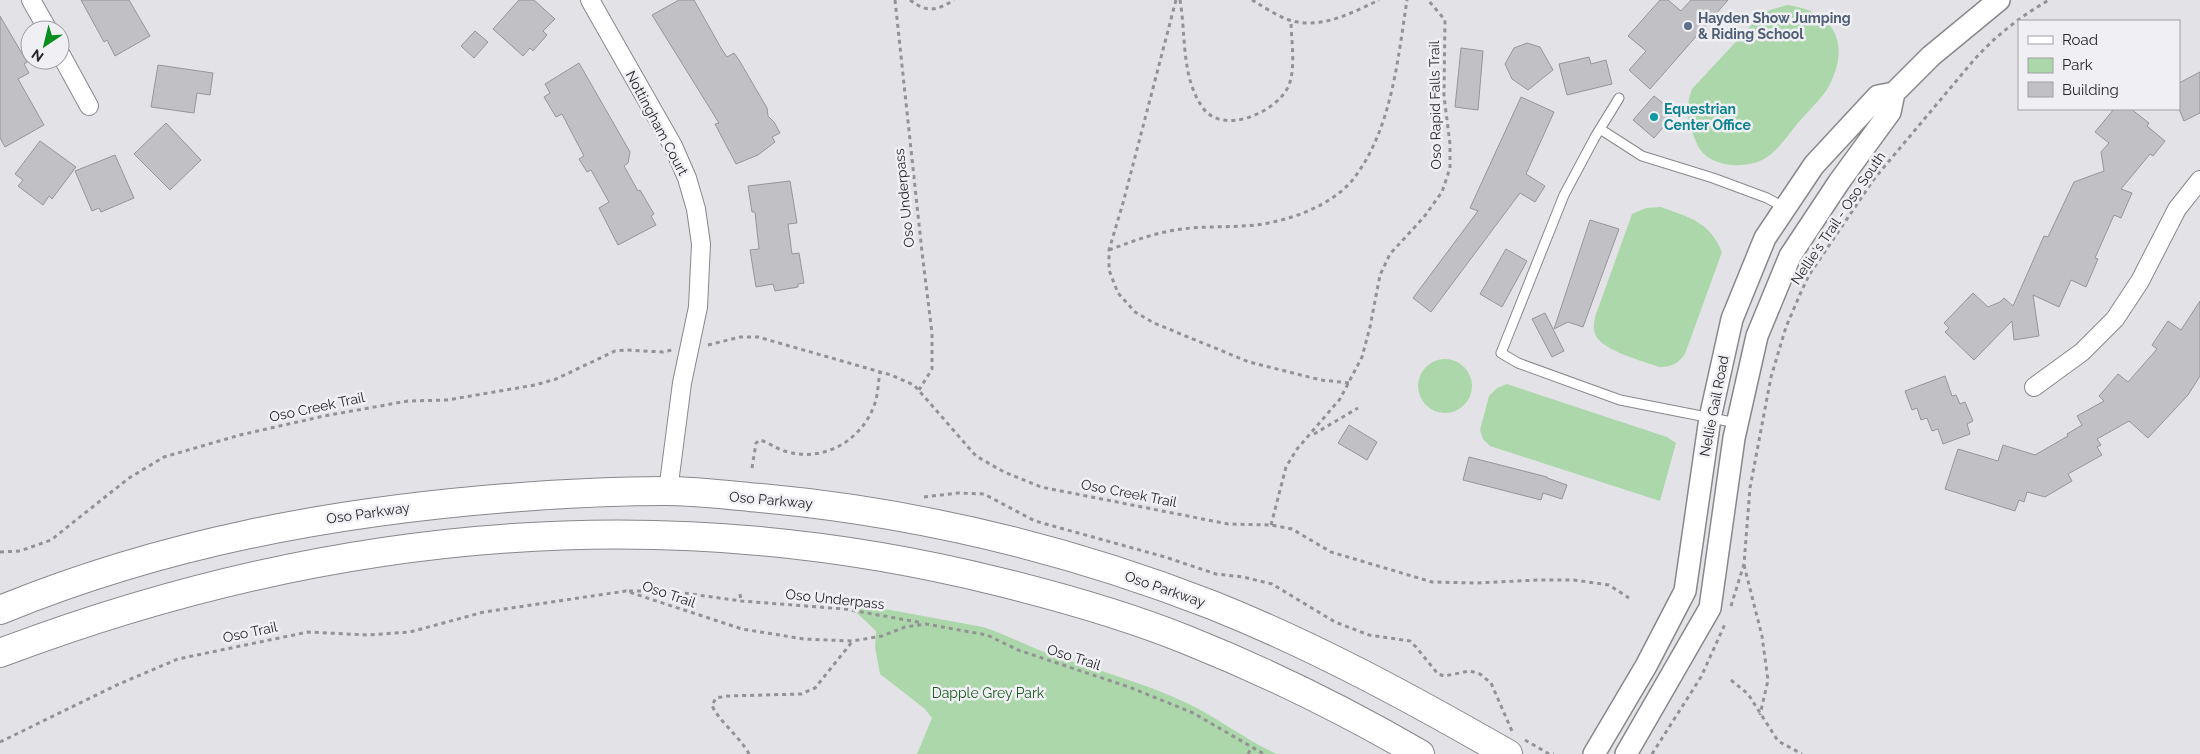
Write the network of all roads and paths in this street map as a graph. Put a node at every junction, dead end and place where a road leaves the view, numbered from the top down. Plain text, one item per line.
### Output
1 (31, 0) edge
2 (590, 0) edge
3 (894, 0) edge
4 (910, 0) edge
5 (954, 0) edge
6 (1176, 0) edge
7 (1180, 0) edge
8 (1252, 0) edge
9 (1379, 0) edge
10 (1407, 0) edge
11 (1428, 0) edge
12 (1999, 0) edge
13 (2049, 0) edge
14 (42, 20) edge
15 (1291, 20) junction
16 (2019, 20) edge
17 (2018, 21) edge
18 (69, 70) edge
19 (1894, 93) junction
20 (1619, 98) dead end
21 (89, 106) dead end
22 (1600, 129) junction
23 (2200, 180) edge
24 (1785, 208) junction
25 (1109, 250) junction
26 (716, 343) dead end
27 (663, 352) dead end
28 (880, 372) junction
29 (1350, 382) junction
30 (2034, 387) dead end
31 (919, 390) junction
32 (1358, 408) dead end
33 (1710, 418) junction
34 (1738, 423) junction
35 (1311, 435) junction
36 (752, 468) dead end
37 (668, 491) junction
38 (1271, 525) junction
39 (0, 552) edge
40 (1744, 564) junction
41 (626, 591) junction
42 (740, 594) dead end
43 (1629, 598) dead end
44 (741, 601) junction
45 (0, 610) edge
46 (1729, 614) dead end
47 (1726, 622) dead end
48 (926, 624) junction
49 (852, 641) junction
50 (0, 653) edge
51 (1731, 680) dead end
52 (1760, 715) junction
53 (0, 742) edge
54 (1252, 747) junction
55 (1519, 748) edge
56 (749, 754) edge
57 (1248, 754) edge
58 (1264, 754) edge
59 (1420, 754) edge
60 (1554, 754) edge
61 (1594, 754) edge
62 (1626, 754) edge
63 (1652, 754) edge
64 (1802, 754) edge

1 - 14 street
2 - 37 street, Nottingham Court
3 - 31 path, Oso Underpass
4 - 5 path
6 - 25 path
7 - 15 path
8 - 15 path
9 - 15 path
10 - 25 path
11 - 29 path, Oso Rapid Falls Trail
12 - 19 street, Nellie Gail Road
13 - 16 path, Nellie's Trail - Oso South
17 - 40 path, Nellie's Trail - Oso South
18 - 21 street
19 - 24 street, Nellie Gail Road
19 - 34 street, Nellie Gail Road
20 - 22 lane
22 - 24 lane
22 - 33 lane
23 - 30 street
24 - 33 street, Nellie Gail Road
25 - 29 path
26 - 28 path, Oso Creek Trail
27 - 39 path, Oso Creek Trail
28 - 31 path, Oso Creek Trail
28 - 36 path
29 - 35 path, Oso Rapid Falls Trail
31 - 38 path, Oso Creek Trail
32 - 35 path
33 - 34 lane
33 - 61 street, Nellie Gail Road
34 - 62 street, Nellie Gail Road
35 - 38 path, Oso Rapid Falls Trail
37 - 45 main road, Oso Parkway
37 - 55 main road, Oso Parkway
38 - 43 path, Oso Creek Trail
40 - 46 path, Nellie's Trail - Oso South
40 - 52 path
41 - 44 path, Oso Underpass
41 - 49 path, Oso Trail
41 - 53 path, Oso Trail
42 - 44 path
44 - 48 path, Oso Underpass
47 - 63 path
48 - 49 path, Oso Trail
48 - 54 path, Oso Trail
49 - 56 path
50 - 59 main road
51 - 52 path
52 - 64 path
54 - 57 path
54 - 58 path, Oso Trail
55 - 60 path

